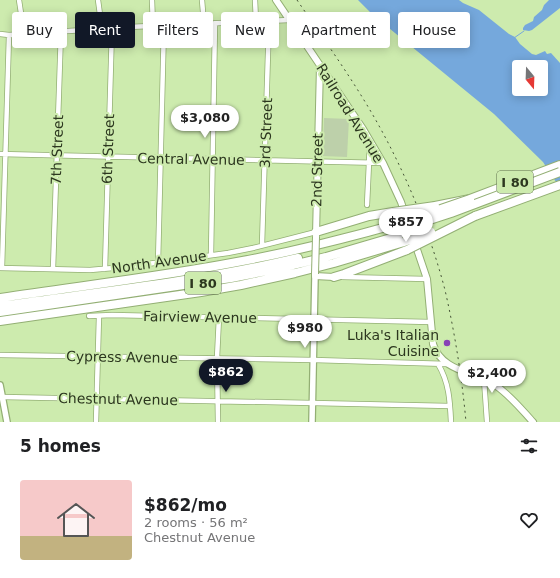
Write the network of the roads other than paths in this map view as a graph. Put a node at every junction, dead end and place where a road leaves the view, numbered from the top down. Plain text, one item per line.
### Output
1 (18, 0) edge
2 (98, 0) edge
3 (152, 0) edge
4 (202, 0) edge
5 (255, 0) edge
6 (276, 0) edge
7 (20, 12) edge
8 (100, 12) edge
9 (152, 12) edge
10 (203, 12) edge
11 (256, 12) edge
12 (287, 16) edge
13 (215, 23) joint
14 (221, 23) edge
15 (0, 34) edge
16 (9, 34) joint
17 (60, 48) edge
18 (111, 48) edge
19 (164, 48) edge
20 (268, 48) edge
21 (309, 48) edge
22 (320, 65) junction
23 (370, 141) junction
24 (0, 154) edge
25 (6, 154) junction
26 (57, 156) junction
27 (108, 157) junction
28 (161, 158) junction
29 (213, 159) junction
30 (265, 161) junction
31 (317, 162) junction
32 (369, 163) junction
33 (382, 164) junction
34 (560, 165) edge
35 (560, 172) edge
36 (560, 178) edge
37 (560, 185) edge
38 (470, 199) junction
39 (367, 205) dead end
40 (316, 234) junction
41 (402, 236) junction
42 (262, 246) junction
43 (211, 255) junction
44 (158, 263) junction
45 (1, 268) edge
46 (53, 269) junction
47 (105, 269) junction
48 (315, 275) junction
49 (334, 277) junction
50 (427, 279) junction
51 (0, 298) edge
52 (0, 306) edge
53 (0, 312) edge
54 (89, 316) dead end
55 (99, 316) junction
56 (219, 317) junction
57 (315, 320) junction
58 (0, 321) edge
59 (431, 322) junction
60 (0, 355) edge
61 (98, 356) junction
62 (217, 358) junction
63 (314, 360) junction
64 (438, 364) junction
65 (448, 364) junction
66 (484, 379) junction
67 (0, 385) edge
68 (2, 397) junction
69 (97, 399) junction
70 (217, 401) junction
71 (312, 403) junction
72 (450, 406) junction
73 (7, 422) edge
74 (96, 422) edge
75 (218, 422) edge
76 (312, 422) edge
77 (451, 422) edge
78 (487, 422) edge
79 (532, 422) edge

1 - 7 street
2 - 8 street
3 - 9 street
4 - 10 street
5 - 11 street
6 - 12 main road, Railroad Avenue
13 - 14 street
13 - 29 street
15 - 16 street
16 - 25 street
17 - 26 street, 7th Street
18 - 27 street, 6th Street
19 - 28 street
20 - 30 street, 3rd Street
21 - 22 main road, Railroad Avenue
22 - 23 main road, Railroad Avenue
22 - 31 main road, 2nd Street
23 - 32 street
23 - 33 main road, Railroad Avenue
24 - 25 street, Central Avenue
25 - 26 street, Central Avenue
25 - 45 street
26 - 27 street, Central Avenue
26 - 46 street, 7th Street
27 - 28 street, Central Avenue
27 - 47 street, 6th Street
28 - 29 street, Central Avenue
28 - 44 street
29 - 30 street, Central Avenue
29 - 43 street
30 - 31 street, Central Avenue
30 - 42 street, 3rd Street
31 - 32 street, Central Avenue
31 - 40 main road, 2nd Street
32 - 33 street, Central Avenue
32 - 39 street
33 - 50 main road, Railroad Avenue
34 - 38 highway, I 80
35 - 41 highway, I 80, bridge
36 - 41 highway, I 80
37 - 41 highway, I 80, bridge
38 - 40 highway, bridge
38 - 41 highway, I 80, bridge
40 - 42 street, North Avenue
40 - 48 main road, 2nd Street, bridge
41 - 49 highway
41 - 51 highway, I 80
41 - 52 highway, I 80
41 - 53 highway, I 80
41 - 58 highway, I 80
42 - 43 street, North Avenue
43 - 44 street, North Avenue
44 - 47 street, North Avenue
45 - 46 street, North Avenue
46 - 47 street, North Avenue
48 - 49 main road
48 - 57 street
49 - 50 street
50 - 59 main road, Railroad Avenue
54 - 55 street, Fairview Avenue
55 - 56 street, Fairview Avenue
55 - 61 street
56 - 57 street, Fairview Avenue
56 - 62 street
57 - 59 street, Fairview Avenue
57 - 63 street
59 - 65 main road, Railroad Avenue
60 - 61 street, Cypress Avenue
61 - 62 street, Cypress Avenue
61 - 69 street
62 - 63 street, Cypress Avenue
62 - 70 street
63 - 64 street, Cypress Avenue
63 - 71 street
64 - 65 street, Cypress Avenue
64 - 72 street
65 - 66 main road, Cypress Avenue
66 - 78 street
66 - 79 main road, Cypress Avenue
67 - 68 street
68 - 69 street, Chestnut Avenue
68 - 73 street
69 - 70 street, Chestnut Avenue
69 - 74 street
70 - 71 street, Chestnut Avenue
70 - 75 street
71 - 72 street, Chestnut Avenue
71 - 76 street
72 - 77 street

